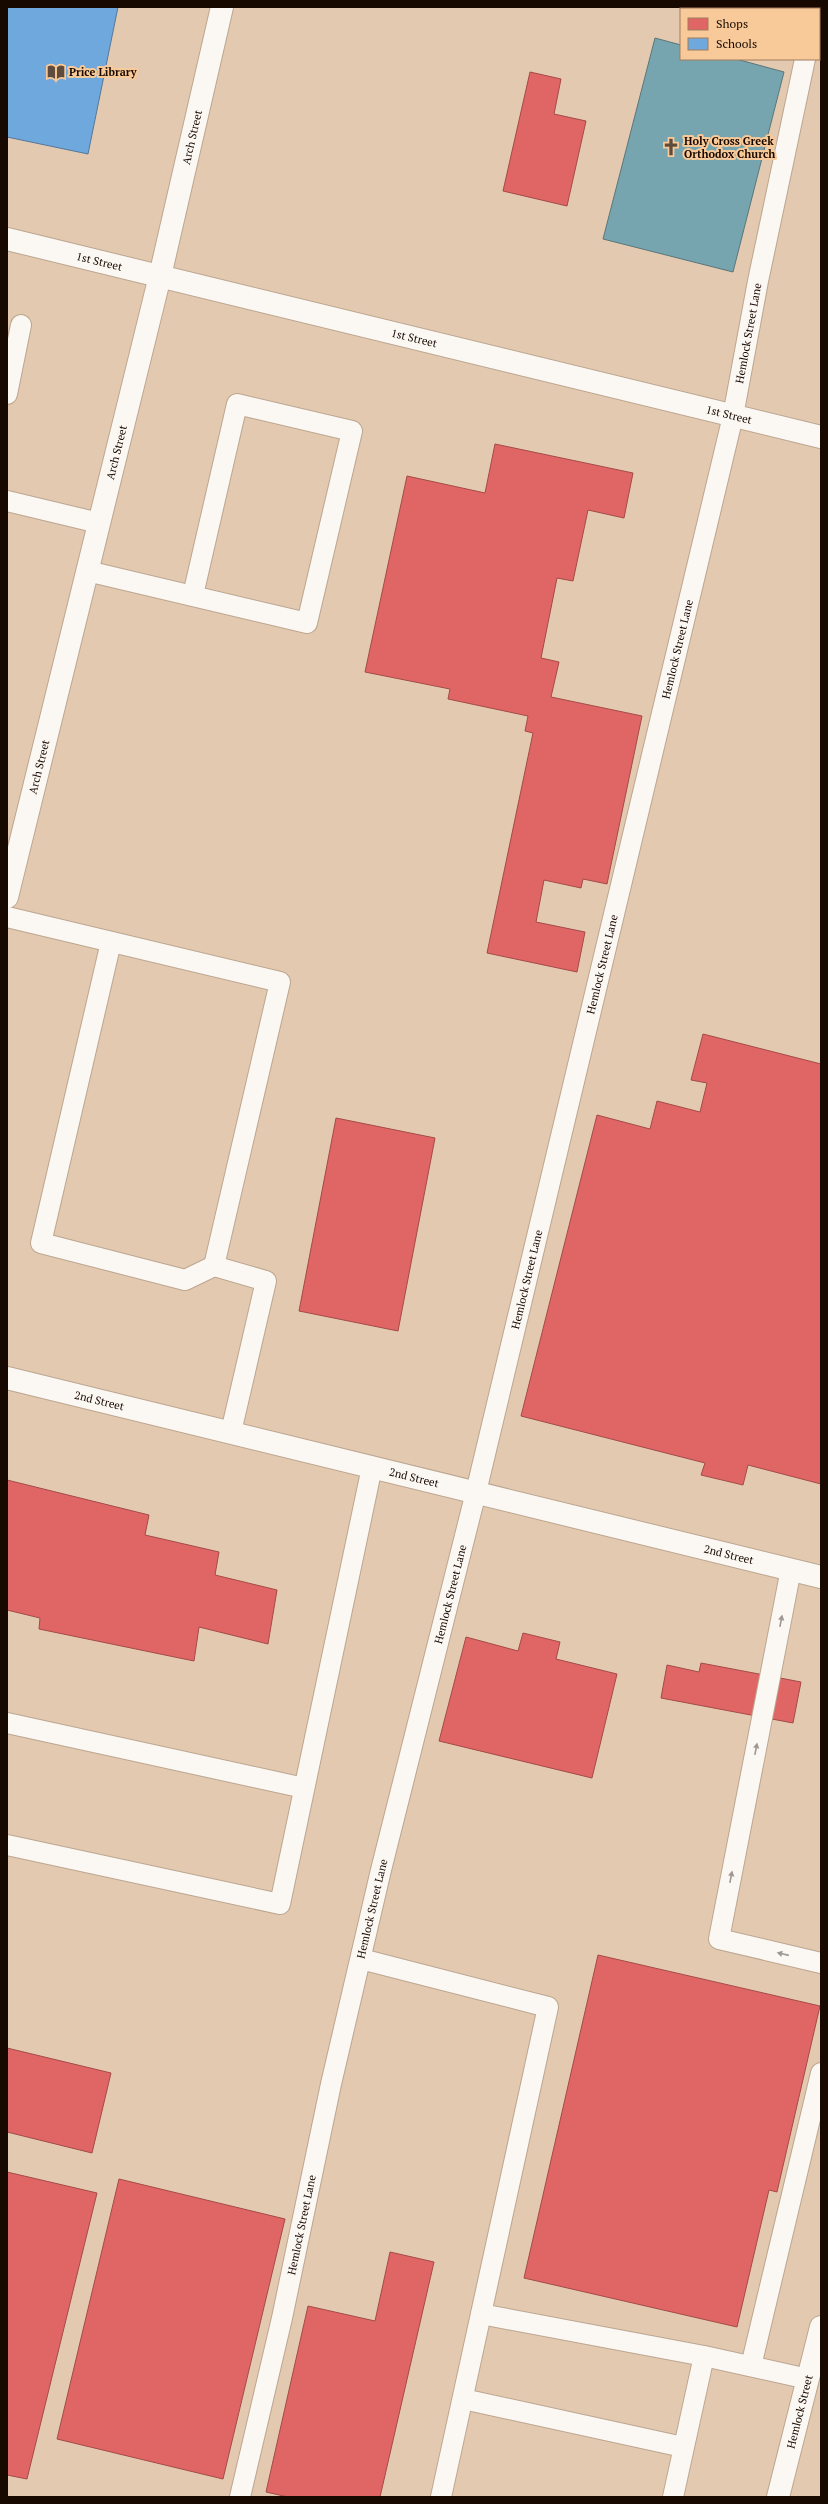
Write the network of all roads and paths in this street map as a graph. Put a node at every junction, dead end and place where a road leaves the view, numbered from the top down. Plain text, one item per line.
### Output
1 (222, 7) edge
2 (805, 60) edge
3 (7, 239) edge
4 (160, 276) junction
5 (21, 325) dead end
6 (7, 394) edge
7 (733, 416) junction
8 (821, 437) edge
9 (7, 501) edge
10 (99, 523) junction
11 (87, 571) junction
12 (193, 595) junction
13 (7, 897) edge
14 (7, 917) edge
15 (111, 942) junction
16 (214, 1266) junction
17 (7, 1378) edge
18 (231, 1432) junction
19 (372, 1467) junction
20 (476, 1492) junction
21 (791, 1569) junction
22 (821, 1577) edge
23 (7, 1723) edge
24 (304, 1788) junction
25 (7, 1845) edge
26 (360, 1959) junction
27 (821, 1963) edge
28 (821, 2073) edge
29 (481, 2314) junction
30 (821, 2327) edge
31 (704, 2356) junction
32 (751, 2366) junction
33 (808, 2379) junction
34 (462, 2399) junction
35 (684, 2448) junction
36 (240, 2497) edge
37 (441, 2497) edge
38 (673, 2497) edge
39 (778, 2497) edge

1 - 4 street, Arch Street
2 - 7 lane, Hemlock Street Lane
3 - 4 street, 1st Street
4 - 7 street, 1st Street
4 - 10 street, Arch Street
5 - 6 lane
7 - 8 street, 1st Street
7 - 20 lane, Hemlock Street Lane
9 - 10 lane
10 - 11 street, Arch Street
11 - 12 lane
11 - 13 street, Arch Street
12 - 12 lane
14 - 15 lane
15 - 16 lane
15 - 16 lane
16 - 18 lane
17 - 18 street, 2nd Street
18 - 19 street, 2nd Street
19 - 20 street, 2nd Street
19 - 24 lane
20 - 21 street, 2nd Street
20 - 26 lane, Hemlock Street Lane
21 - 22 street, 2nd Street
27 -> 21 lane
23 - 24 lane
24 - 25 lane
26 - 29 lane
26 - 36 lane, Hemlock Street Lane
28 - 32 lane
29 - 31 lane
29 - 34 lane
30 - 33 street, Hemlock Street
31 - 32 lane
31 - 35 lane
32 - 33 lane
33 - 39 street, Hemlock Street
34 - 35 lane
34 - 37 lane
35 - 38 lane

